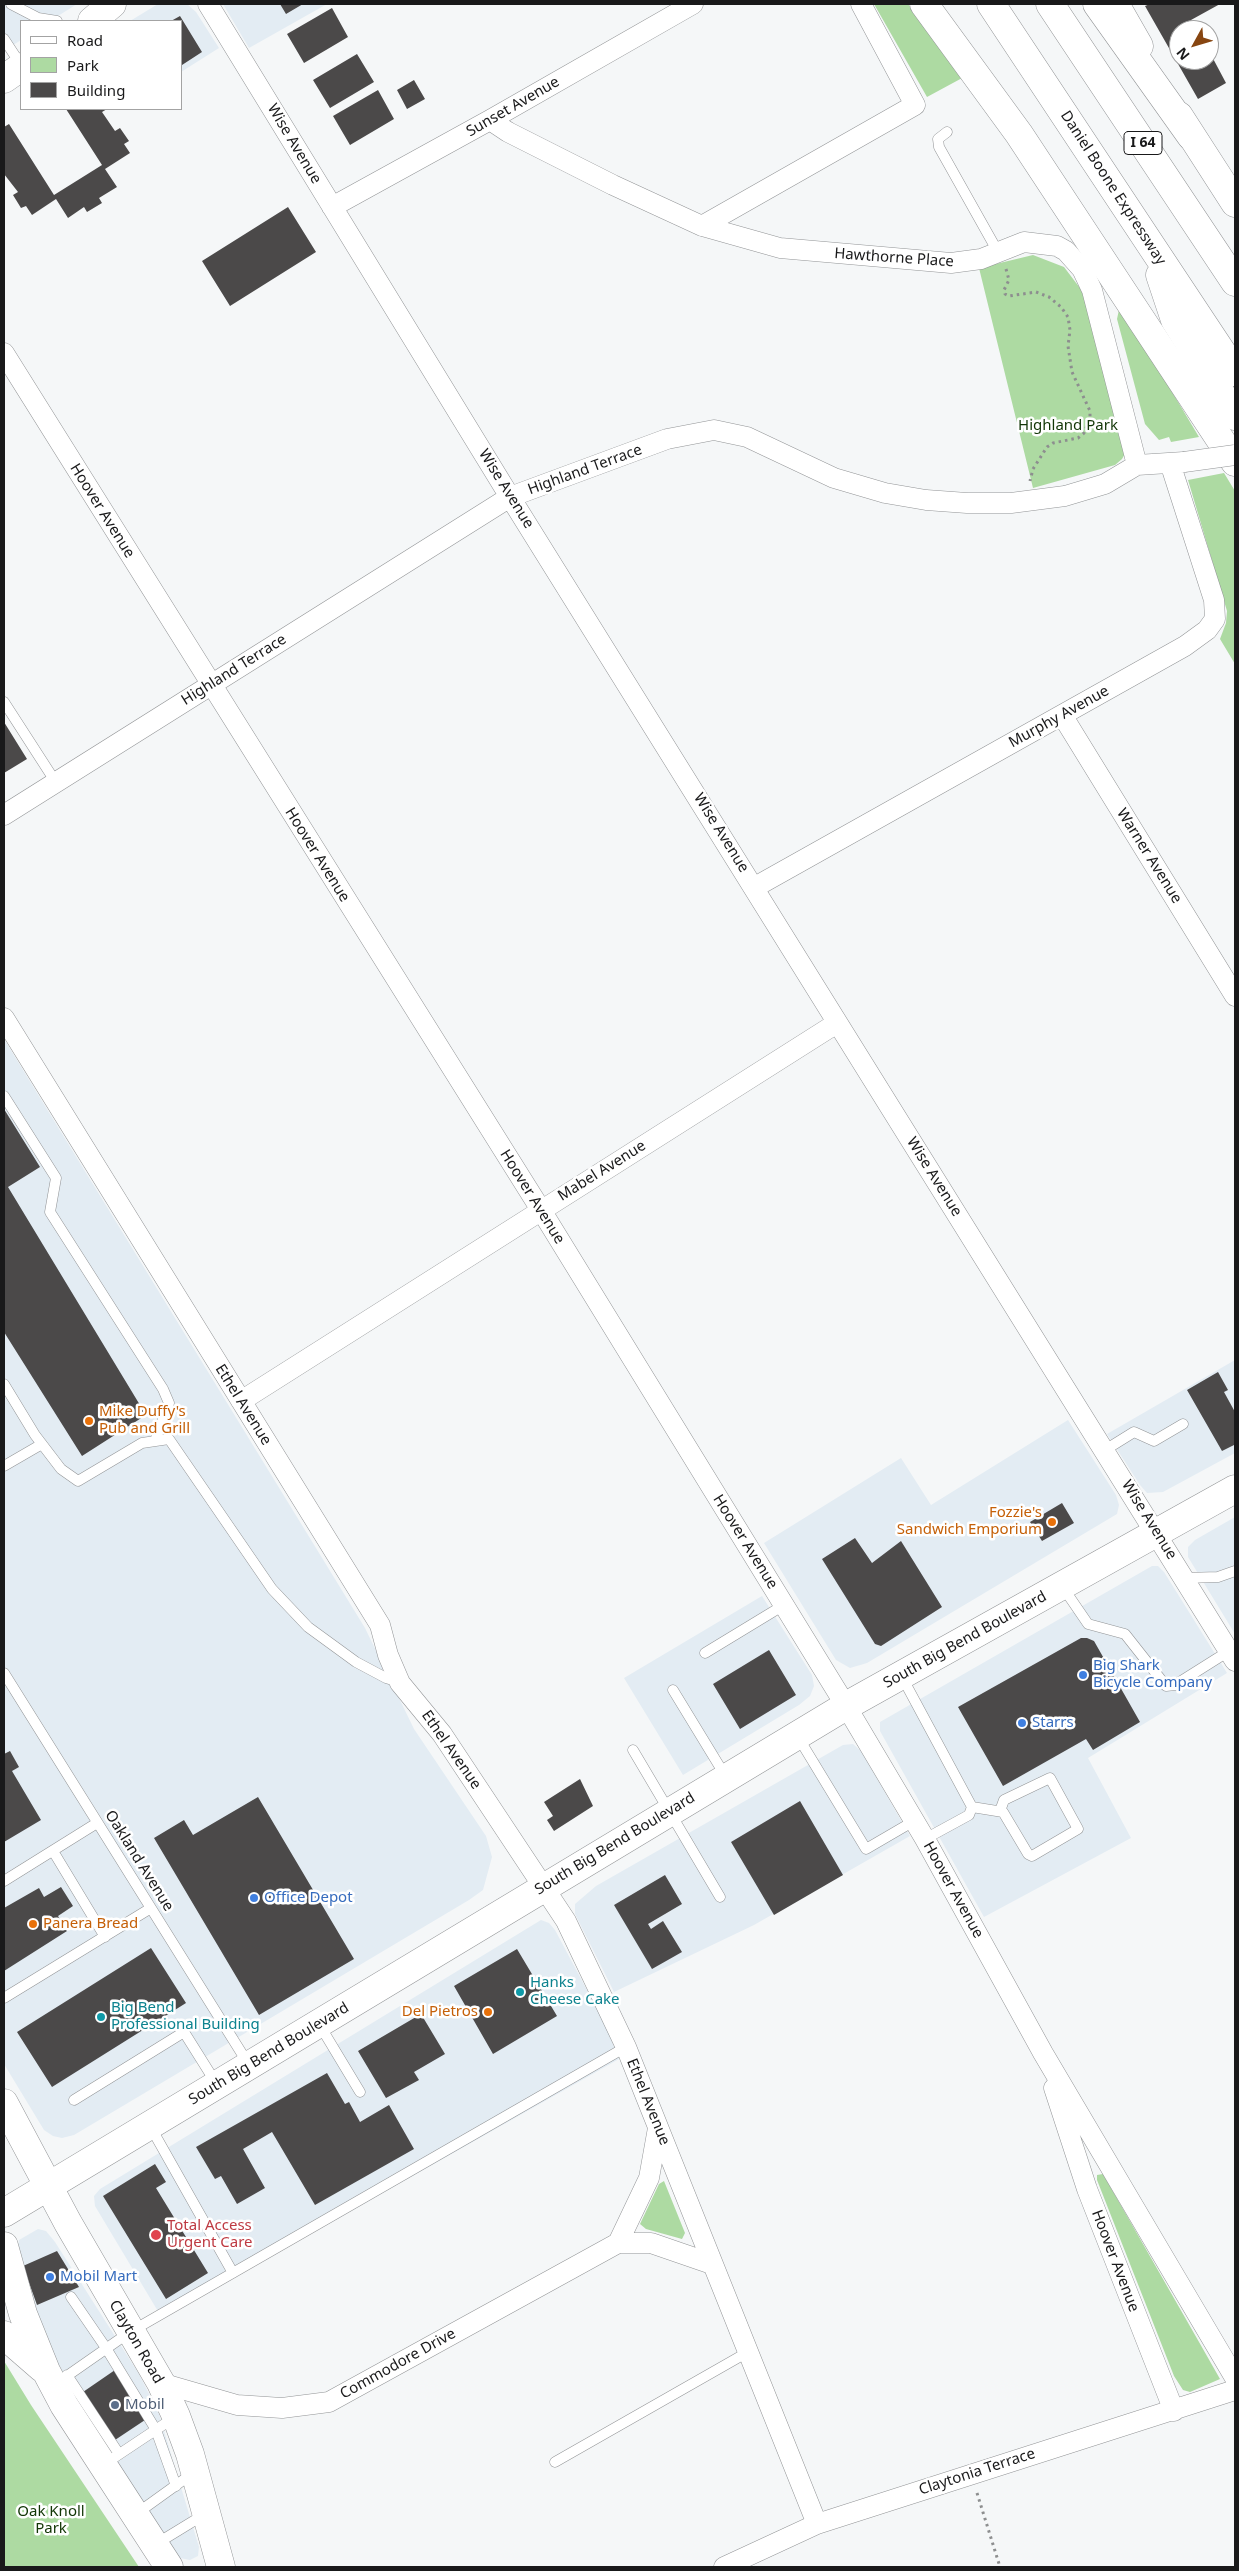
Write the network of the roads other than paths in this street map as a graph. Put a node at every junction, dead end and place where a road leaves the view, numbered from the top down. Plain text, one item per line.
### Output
1 (11, 4) edge
2 (112, 4) edge
3 (208, 4) edge
4 (693, 4) edge
5 (862, 4) edge
6 (924, 4) edge
7 (991, 4) edge
8 (1050, 4) edge
9 (1096, 4) edge
10 (1115, 4) edge
11 (51, 20) edge
12 (93, 20) edge
13 (4, 39) edge
14 (20, 64) edge
15 (20, 67) edge
16 (4, 79) edge
17 (490, 120) junction
18 (947, 132) dead end
19 (1191, 136) junction
20 (1235, 202) edge
21 (332, 207) junction
22 (702, 226) junction
23 (1151, 245) junction
24 (998, 252) junction
25 (1235, 282) edge
26 (4, 353) edge
27 (1235, 372) edge
28 (1235, 416) edge
29 (1235, 455) edge
30 (1177, 462) junction
31 (1235, 462) edge
32 (1137, 465) junction
33 (510, 497) junction
34 (210, 685) junction
35 (4, 702) edge
36 (1062, 715) junction
37 (55, 781) junction
38 (4, 815) edge
39 (755, 887) junction
40 (1235, 996) edge
41 (4, 1018) edge
42 (837, 1022) junction
43 (4, 1096) edge
44 (541, 1210) junction
45 (4, 1384) edge
46 (241, 1401) junction
47 (1183, 1424) dead end
48 (155, 1441) junction
49 (42, 1444) junction
50 (1105, 1450) junction
51 (4, 1466) edge
52 (1235, 1489) edge
53 (1156, 1532) junction
54 (1234, 1572) edge
55 (1185, 1578) junction
56 (1061, 1586) junction
57 (784, 1606) junction
58 (705, 1653) dead end
59 (1232, 1656) edge
60 (4, 1673) edge
61 (902, 1676) junction
62 (400, 1683) junction
63 (673, 1690) dead end
64 (846, 1706) junction
65 (797, 1736) junction
66 (633, 1750) dead end
67 (726, 1778) junction
68 (972, 1807) junction
69 (671, 1811) junction
70 (1000, 1811) junction
71 (914, 1821) junction
72 (97, 1823) junction
73 (925, 1839) junction
74 (53, 1851) junction
75 (4, 1881) edge
76 (544, 1887) junction
77 (720, 1897) dead end
78 (151, 1908) junction
79 (105, 1937) junction
80 (4, 1998) edge
81 (319, 2023) junction
82 (626, 2047) junction
83 (1043, 2053) junction
84 (249, 2066) junction
85 (218, 2086) junction
86 (360, 2092) dead end
87 (74, 2100) dead end
88 (4, 2103) edge
89 (150, 2126) junction
90 (658, 2128) junction
91 (48, 2186) junction
92 (4, 2213) edge
93 (618, 2243) junction
94 (4, 2246) edge
95 (712, 2264) junction
96 (233, 2273) junction
97 (71, 2297) dead end
98 (130, 2332) junction
99 (4, 2335) edge
100 (106, 2348) junction
101 (748, 2352) junction
102 (56, 2377) junction
103 (1235, 2378) edge
104 (161, 2384) junction
105 (1235, 2390) edge
106 (1174, 2411) junction
107 (166, 2423) junction
108 (111, 2460) junction
109 (555, 2462) dead end
110 (185, 2479) junction
111 (206, 2514) junction
112 (136, 2515) junction
113 (817, 2524) junction
114 (155, 2545) junction
115 (169, 2567) edge
116 (221, 2567) edge
117 (724, 2567) edge

1 - 11 lane
2 - 12 main road
3 - 21 street, Wise Avenue
4 - 17 street, Sunset Avenue
5 - 22 street
6 - 31 main road
7 - 23 main road, Daniel Boone Expressway
8 - 25 main road, I 64
9 - 19 main road
10 - 19 main road
13 - 14 lane
15 - 16 main road
17 - 21 street, Sunset Avenue
17 - 22 street, Hawthorne Place
18 - 24 lane
19 - 20 main road
21 - 33 street, Wise Avenue
22 - 24 street, Hawthorne Place
23 - 27 main road, Daniel Boone Expressway
23 - 28 main road
24 - 32 street, Hawthorne Place
26 - 34 street, Hoover Avenue
29 - 30 street, Highland Terrace, bridge
30 - 32 street, Highland Terrace
30 - 36 street, Murphy Avenue
32 - 33 street, Highland Terrace
33 - 34 street, Highland Terrace
33 - 39 street, Wise Avenue
34 - 37 street, Highland Terrace
34 - 44 street, Hoover Avenue
35 - 37 lane
36 - 39 street, Murphy Avenue
36 - 40 street, Warner Avenue
37 - 38 street, Highland Terrace
39 - 42 street, Wise Avenue
41 - 46 street, Ethel Avenue
42 - 44 street, Mabel Avenue
42 - 50 street, Wise Avenue
43 - 48 lane
44 - 46 street, Mabel Avenue
44 - 57 street, Hoover Avenue
45 - 49 lane
46 - 62 street, Ethel Avenue
47 - 50 lane
48 - 49 lane
48 - 62 lane
49 - 51 lane
50 - 53 street, Wise Avenue
52 - 53 main road, South Big Bend Boulevard
53 - 55 street, Wise Avenue
53 - 56 main road, South Big Bend Boulevard
54 - 55 lane
55 - 59 street, Wise Avenue
56 - 59 lane
56 - 61 main road, South Big Bend Boulevard
57 - 58 lane
57 - 64 street, Hoover Avenue
60 - 72 lane, Oakland Avenue
61 - 64 main road, South Big Bend Boulevard
61 - 68 lane
62 - 76 street, Ethel Avenue
63 - 67 lane
64 - 65 main road, South Big Bend Boulevard
64 - 71 street, Hoover Avenue
65 - 67 main road, South Big Bend Boulevard
65 - 71 lane
66 - 69 lane
67 - 69 main road, South Big Bend Boulevard
68 - 70 lane
68 - 73 lane
69 - 76 main road, South Big Bend Boulevard
69 - 77 lane
70 - 70 lane
71 - 73 street, Hoover Avenue
72 - 74 lane
72 - 78 lane, Oakland Avenue
73 - 83 street, Hoover Avenue
74 - 75 lane
74 - 79 lane
76 - 81 main road, South Big Bend Boulevard
76 - 82 street, Ethel Avenue
78 - 79 lane
78 - 84 lane, Oakland Avenue
79 - 80 lane
81 - 84 main road, South Big Bend Boulevard
81 - 86 lane
82 - 90 street, Ethel Avenue
82 - 96 lane
83 - 103 street, Hoover Avenue
83 - 106 street, Hoover Avenue
84 - 85 main road, South Big Bend Boulevard
85 - 87 lane
85 - 89 main road, South Big Bend Boulevard
88 - 91 main road, Clayton Road
89 - 91 main road, South Big Bend Boulevard
89 - 96 lane
90 - 93 street
90 - 95 street, Ethel Avenue
91 - 92 main road, South Big Bend Boulevard
91 - 98 main road, Clayton Road
93 - 95 street, Commodore Drive
93 - 104 street, Commodore Drive
94 - 102 main road
95 - 101 street, Ethel Avenue
96 - 98 lane
97 - 100 lane
98 - 100 lane
98 - 104 main road, Clayton Road
99 - 102 main road
100 - 102 lane
100 - 107 lane
101 - 109 lane
101 - 113 street, Ethel Avenue
102 - 108 main road
104 - 107 main road, Clayton Road
105 - 106 street, Claytonia Terrace
106 - 113 street, Claytonia Terrace
107 - 108 lane
107 - 110 main road, Clayton Road
108 - 112 main road
110 - 111 main road, Clayton Road
110 - 112 lane
111 - 114 lane
111 - 116 main road, Clayton Road
112 - 114 main road
113 - 117 street, Claytonia Terrace
114 - 115 main road

